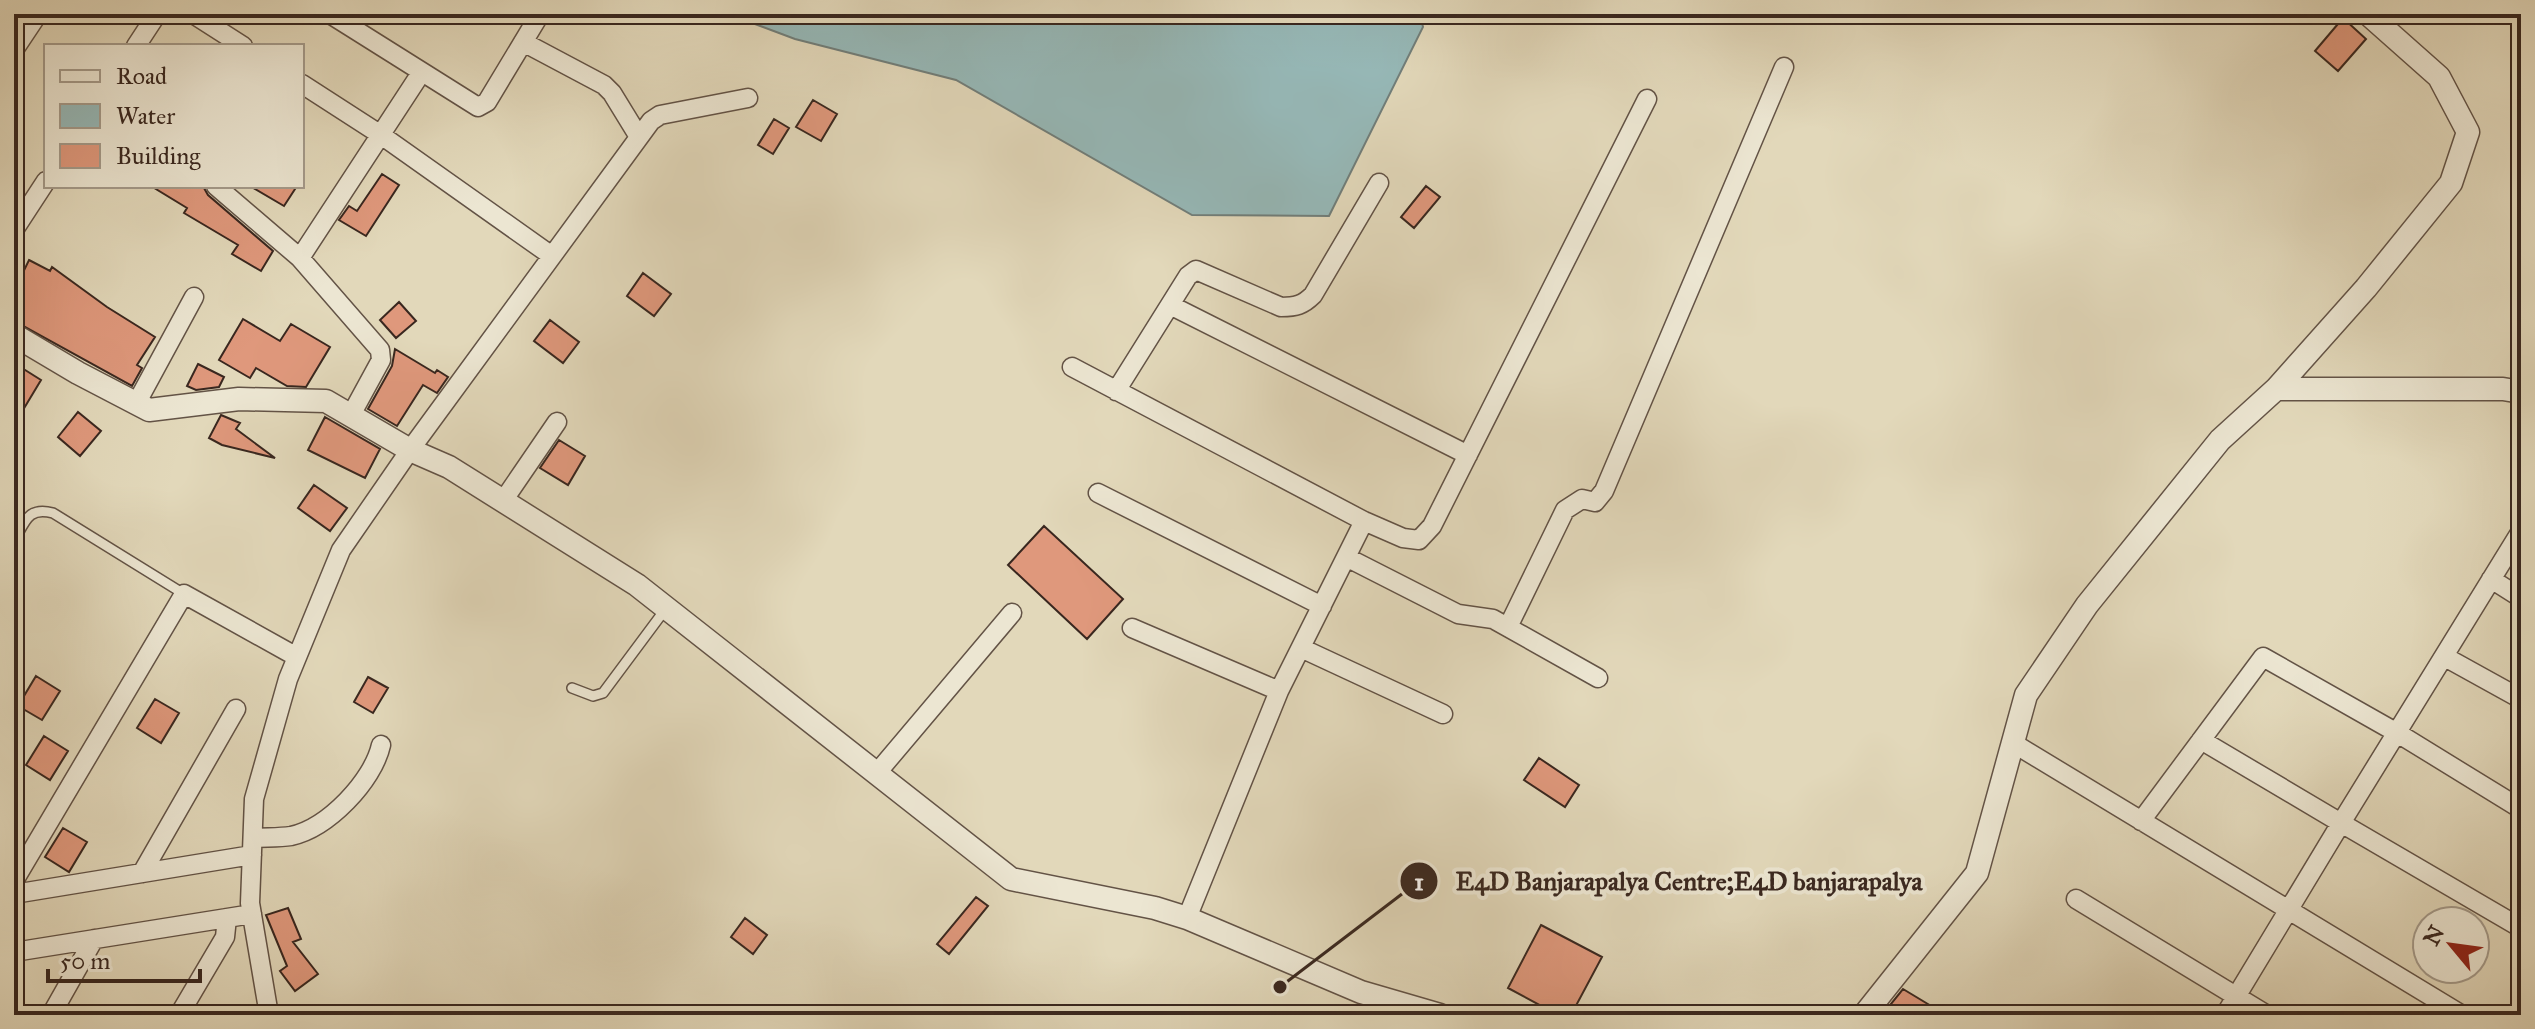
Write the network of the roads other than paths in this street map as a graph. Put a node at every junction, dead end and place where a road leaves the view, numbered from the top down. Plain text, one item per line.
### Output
1 (38, 14) edge
2 (157, 14) edge
3 (193, 14) edge
4 (330, 14) edge
5 (2368, 14) edge
6 (536, 17) edge
7 (523, 42) junction
8 (137, 44) edge
9 (240, 44) edge
10 (14, 50) edge
11 (1784, 67) dead end
12 (421, 73) junction
13 (304, 85) edge
14 (748, 98) dead end
15 (1647, 99) dead end
16 (381, 135) junction
17 (639, 137) junction
18 (44, 183) edge
19 (1379, 183) dead end
20 (218, 188) edge
21 (21, 202) edge
22 (14, 230) edge
23 (552, 256) junction
24 (300, 258) junction
25 (194, 297) dead end
26 (1170, 305) junction
27 (14, 335) edge
28 (1072, 367) dead end
29 (2276, 389) junction
30 (1116, 391) junction
31 (2521, 392) edge
32 (136, 404) junction
33 (351, 415) junction
34 (557, 422) dead end
35 (410, 450) junction
36 (1468, 455) junction
37 (1098, 493) dead end
38 (503, 501) junction
39 (1364, 521) junction
40 (2521, 531) edge
41 (14, 541) edge
42 (1346, 557) junction
43 (2491, 579) junction
44 (184, 594) junction
45 (2521, 598) edge
46 (1322, 606) junction
47 (667, 607) junction
48 (1012, 613) dead end
49 (1508, 627) junction
50 (1132, 628) dead end
51 (1301, 648) junction
52 (297, 657) junction
53 (2445, 657) junction
54 (1598, 678) dead end
55 (572, 688) dead end
56 (1279, 691) junction
57 (2521, 699) edge
58 (236, 709) dead end
59 (1443, 714) dead end
60 (2399, 734) junction
61 (2201, 740) junction
62 (2013, 743) junction
63 (381, 745) dead end
64 (876, 774) junction
65 (2521, 809) edge
66 (2141, 821) junction
67 (2341, 823) junction
68 (253, 846) junction
69 (142, 873) junction
70 (14, 881) edge
71 (14, 894) edge
72 (2076, 899) dead end
73 (2288, 910) junction
74 (252, 914) junction
75 (227, 918) junction
76 (1187, 918) junction
77 (2521, 928) edge
78 (94, 939) junction
79 (14, 952) edge
80 (2236, 996) junction
81 (51, 1015) edge
82 (179, 1015) edge
83 (269, 1015) edge
84 (1440, 1015) edge
85 (1864, 1015) edge
86 (2225, 1015) edge
87 (2267, 1015) edge
88 (2462, 1015) edge

1 - 10 street
2 - 8 street
3 - 9 street
4 - 12 street
5 - 29 street
6 - 7 street
7 - 12 street
7 - 17 street
11 - 49 street
12 - 16 street
13 - 16 street
14 - 17 street
15 - 36 street
16 - 23 street
16 - 24 street
17 - 23 street
18 - 21 street
19 - 26 street
20 - 24 street
21 - 22 street
23 - 35 street
24 - 33 street
25 - 32 street
26 - 30 street
26 - 36 street
27 - 32 street
28 - 30 street
29 - 31 street
29 - 62 street
30 - 39 street
32 - 33 street
33 - 35 street
34 - 38 street
35 - 38 street
35 - 52 street
36 - 39 street
37 - 46 street
38 - 47 street
39 - 42 street
40 - 43 street
41 - 44 lane
42 - 46 street
42 - 49 street
43 - 45 street
43 - 53 street
44 - 52 street
44 - 70 street
46 - 51 street
47 - 55 lane
47 - 64 street
48 - 64 street
49 - 54 street
50 - 56 street
51 - 56 street
51 - 59 street
52 - 68 street
53 - 57 street
53 - 60 street
56 - 76 street
58 - 69 street
60 - 61 street
60 - 65 street
60 - 67 street
61 - 66 street
61 - 67 street
62 - 66 street
62 - 85 street
63 - 68 street
64 - 76 street
66 - 73 street
67 - 73 street
67 - 77 street
68 - 69 street
68 - 74 street
69 - 71 street
72 - 80 street
73 - 80 street
73 - 88 street
74 - 75 street
74 - 83 street
75 - 78 street
75 - 82 street
76 - 84 street
78 - 79 street
78 - 81 street
80 - 86 street
80 - 87 street

